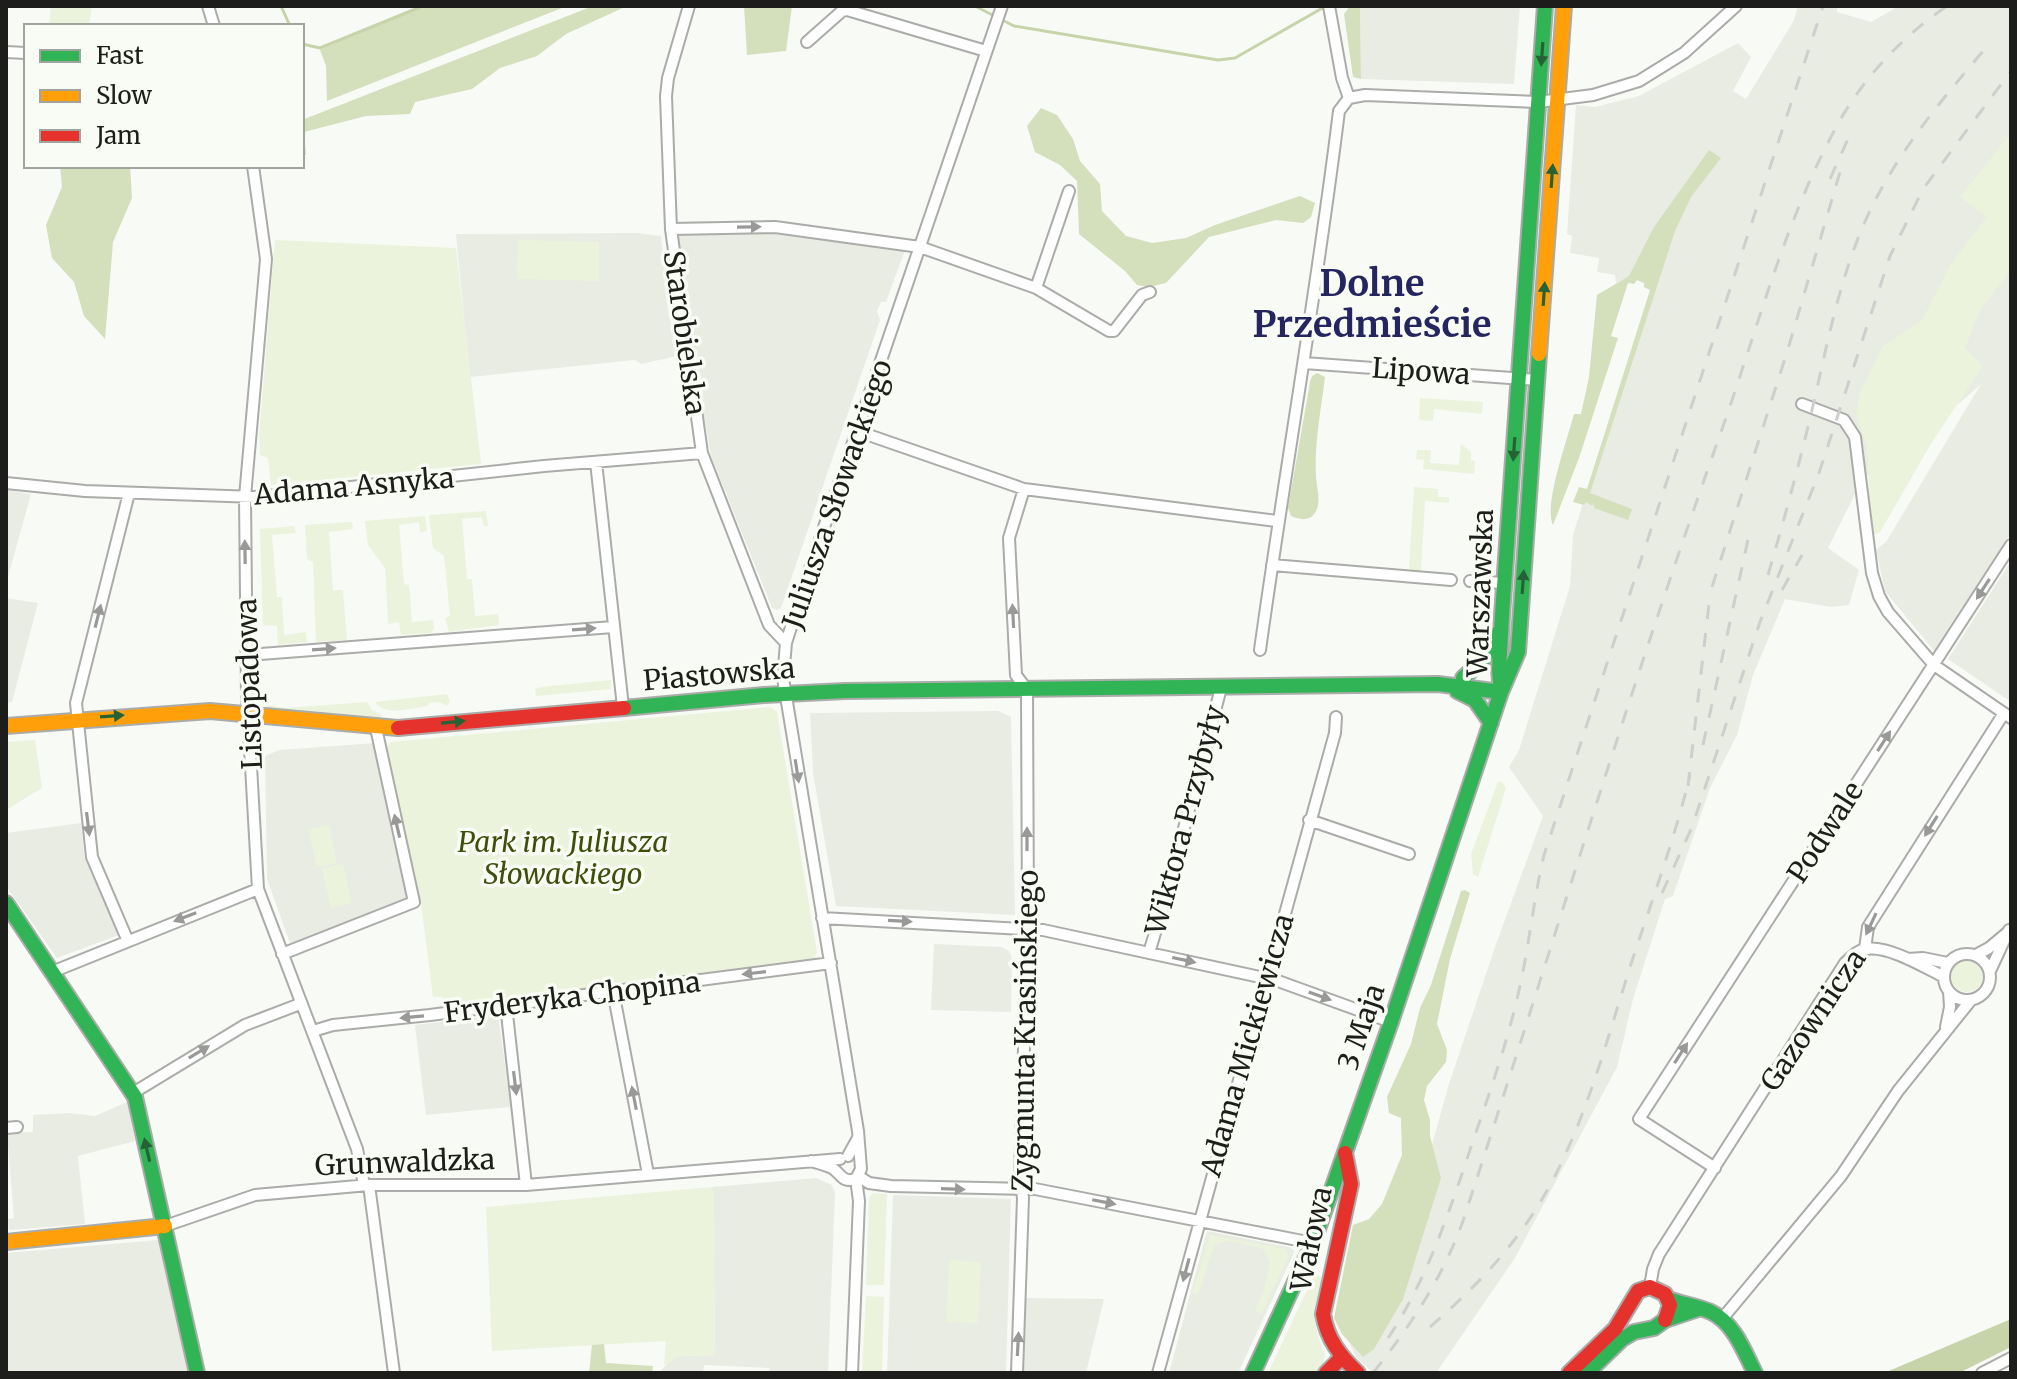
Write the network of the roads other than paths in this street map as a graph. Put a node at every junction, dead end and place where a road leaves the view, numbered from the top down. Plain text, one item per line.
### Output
1 (689, 6) edge
2 (1545, 6) edge
3 (1564, 6) edge
4 (1736, 6) edge
5 (1002, 7) edge
6 (1329, 8) edge
7 (807, 42) dead end
8 (986, 51) junction
9 (1349, 98) junction
10 (1557, 101) junction
11 (1538, 102) junction
12 (253, 168) edge
13 (1069, 191) dead end
14 (671, 229) junction
15 (920, 247) junction
16 (1036, 288) junction
17 (1150, 292) dead end
18 (1304, 363) junction
19 (1519, 378) junction
20 (1538, 380) junction
21 (1802, 404) dead end
22 (857, 431) junction
23 (702, 453) junction
24 (596, 462) junction
25 (6, 483) edge
26 (1024, 489) junction
27 (129, 493) junction
28 (245, 497) junction
29 (1277, 521) junction
30 (2011, 545) edge
31 (1272, 565) junction
32 (1451, 580) dead end
33 (1470, 581) dead end
34 (1504, 583) junction
35 (613, 627) junction
36 (1501, 628) junction
37 (786, 643) junction
38 (1260, 650) dead end
39 (247, 655) junction
40 (1934, 665) junction
41 (1463, 678) junction
42 (1438, 684) junction
43 (1221, 688) junction
44 (1027, 690) junction
45 (1501, 692) junction
46 (785, 694) junction
47 (623, 707) junction
48 (248, 714) junction
49 (2007, 715) edge
50 (1336, 717) dead end
51 (77, 719) junction
52 (1491, 723) junction
53 (6, 726) edge
54 (376, 728) junction
55 (1309, 820) junction
56 (1409, 854) dead end
57 (258, 889) junction
58 (6, 903) edge
59 (822, 918) junction
60 (1027, 928) junction
61 (2010, 929) edge
62 (127, 939) junction
63 (1865, 949) junction
64 (1149, 953) junction
65 (282, 954) junction
66 (1976, 955) junction
67 (1908, 959) junction
68 (831, 963) junction
69 (1948, 963) junction
70 (1990, 971) junction
71 (52, 972) junction
72 (1944, 977) junction
73 (1266, 978) junction
74 (613, 991) junction
75 (1949, 992) junction
76 (1971, 1000) junction
77 (300, 1004) junction
78 (506, 1005) junction
79 (1391, 1022) junction
80 (1945, 1029) junction
81 (313, 1031) junction
82 (133, 1093) junction
83 (858, 1138) junction
84 (1345, 1153) junction
85 (859, 1161) junction
86 (841, 1162) junction
87 (1715, 1168) junction
88 (648, 1174) junction
89 (854, 1179) junction
90 (877, 1184) junction
91 (367, 1185) junction
92 (526, 1185) junction
93 (1021, 1189) junction
94 (859, 1201) junction
95 (1199, 1220) junction
96 (165, 1226) junction
97 (6, 1242) edge
98 (1313, 1243) junction
99 (1650, 1287) junction
100 (1668, 1299) junction
101 (1629, 1307) junction
102 (1698, 1309) junction
103 (1722, 1319) junction
104 (1665, 1320) junction
105 (1647, 1328) junction
106 (2011, 1358) edge
107 (1351, 1366) edge
108 (197, 1373) edge
109 (394, 1373) edge
110 (852, 1373) edge
111 (1017, 1373) edge
112 (1158, 1373) edge
113 (1253, 1373) edge
114 (1326, 1373) edge
115 (1569, 1373) edge
116 (1587, 1373) edge
117 (1755, 1373) edge
118 (1982, 1373) edge

1 - 14 street, Starobielska
2 -> 11 street, Warszawska
3 - 10 street, Warszawska
4 - 10 street
5 - 8 street, Juliusza Słowackiego
6 - 9 street
7 - 8 street
8 - 15 street, Juliusza Słowackiego
9 - 11 street
9 - 18 street
10 - 11 street
20 -> 10 street, Warszawska
11 - 19 street, Warszawska
12 - 28 street, Listopadowa
13 - 16 street
14 -> 15 street
14 - 23 street, Starobielska
15 - 16 street
15 - 22 street, Juliusza Słowackiego
16 - 17 street
18 - 19 street, Lipowa
18 - 29 street
19 - 20 street, Lipowa
19 -> 34 street, Warszawska
45 -> 20 street, Warszawska
21 - 40 street
22 - 26 street
22 - 37 street, Juliusza Słowackiego
23 - 24 street, Adama Asnyka
23 - 37 street, Starobielska
24 - 28 street, Adama Asnyka
24 - 35 street
25 - 27 street, Adama Asnyka
26 - 29 street
44 -> 26 street, Zygmunta Krasińskiego
27 - 28 street, Adama Asnyka
51 -> 27 street
39 -> 28 street, Listopadowa
29 - 31 street
30 -> 40 street, Podwale
31 - 32 street
31 - 38 street
33 - 34 street
34 - 36 street, Warszawska
39 -> 35 street
35 - 47 street
36 - 41 street
36 - 45 street, Warszawska
37 - 46 street, Juliusza Słowackiego
39 - 48 street, Listopadowa
40 - 49 street
87 -> 40 street, Podwale
41 - 42 street, Piastowska
41 - 45 street
42 - 43 street, Piastowska
42 - 45 street, Piastowska
42 - 52 street
43 - 44 street, Piastowska
43 - 64 street, Wiktora Przybyły
44 - 46 street, Piastowska
60 -> 44 street, Zygmunta Krasińskiego
45 - 52 street, 3 Maja
46 - 47 street, Piastowska
46 -> 59 street, Juliusza Słowackiego
54 -> 47 street, Piastowska
51 -> 48 street, Piastowska
48 - 54 street, Piastowska
48 - 57 street, Listopadowa
49 -> 63 street, Gazownicza
50 - 55 street, Adama Mickiewicza
51 - 53 street, Piastowska
51 -> 62 street
52 - 79 street, 3 Maja
65 -> 54 street
55 - 56 street
55 - 73 street, Adama Mickiewicza
57 -> 62 street
57 - 65 street, Listopadowa
58 - 71 street
59 -> 60 street
59 - 68 street, Juliusza Słowackiego
60 - 64 street
60 - 93 street, Zygmunta Krasińskiego
61 - 66 street
61 - 70 street
62 - 71 street
63 - 67 street
63 - 87 street, Gazownicza
64 -> 73 street
65 - 77 street, Listopadowa
66 - 69 street
66 - 70 street
67 - 69 street
67 - 72 street
68 -> 74 street, Fryderyka Chopina
68 - 83 street, Juliusza Słowackiego
69 - 72 street
70 - 76 street
71 - 82 street
72 - 75 street
73 -> 79 street
73 - 95 street, Adama Mickiewicza
74 - 78 street, Fryderyka Chopina
88 -> 74 street
75 - 76 street
75 - 80 street
76 - 80 street
77 - 81 street, Listopadowa
82 -> 77 street
78 -> 81 street, Fryderyka Chopina
78 -> 92 street
79 - 84 street, 3 Maja
80 - 103 street
81 - 91 street, Listopadowa
96 -> 82 street
83 - 85 street, Juliusza Słowackiego
83 - 86 street
84 - 98 street, 3 Maja
84 - 107 street, Wałowa
85 - 86 street
85 - 89 street, Juliusza Słowackiego
86 - 88 street, Grunwaldzka
86 - 89 street
87 - 99 street, Gazownicza
88 - 92 street, Grunwaldzka
89 - 90 street
89 - 94 street
90 -> 93 street
90 - 94 street
91 - 92 street, Grunwaldzka
91 - 96 street, Grunwaldzka
91 - 109 street, Listopadowa
93 -> 95 street
111 -> 93 street, Zygmunta Krasińskiego
94 - 110 street
95 - 98 street
95 -> 112 street, Adama Mickiewicza
96 - 97 street, Grunwaldzka
96 - 108 street
98 - 113 street, 3 Maja
99 - 100 street
99 - 101 street
100 - 102 street
100 - 104 street
101 - 105 street
101 - 115 street
102 - 103 street
102 - 104 street
103 - 117 street
104 - 105 street
105 - 116 street
106 - 118 street
107 - 114 street

